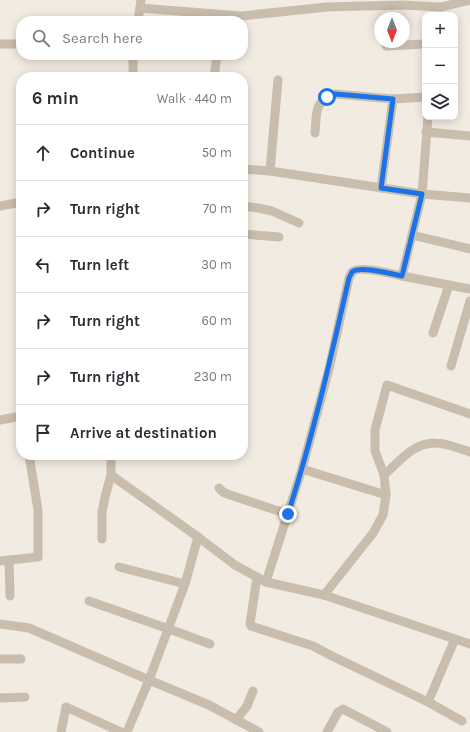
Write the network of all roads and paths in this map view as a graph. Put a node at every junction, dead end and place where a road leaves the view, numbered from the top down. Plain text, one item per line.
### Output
1 (470, 0) edge
2 (456, 2) edge
3 (402, 3) edge
4 (141, 4) edge
5 (440, 11) edge
6 (139, 16) edge
7 (209, 16) edge
8 (241, 16) edge
9 (0, 44) edge
10 (16, 44) edge
11 (422, 44) edge
12 (410, 45) edge
13 (133, 60) edge
14 (216, 60) edge
15 (133, 72) edge
16 (215, 72) edge
17 (278, 80) dead end
18 (422, 97) edge
19 (393, 99) junction
20 (428, 120) edge
21 (426, 132) junction
22 (315, 133) dead end
23 (470, 136) edge
24 (248, 169) edge
25 (270, 171) junction
26 (381, 188) junction
27 (422, 194) junction
28 (470, 198) edge
29 (16, 203) edge
30 (0, 206) edge
31 (248, 207) edge
32 (299, 224) dead end
33 (248, 235) edge
34 (412, 235) junction
35 (279, 238) dead end
36 (470, 248) edge
37 (402, 276) junction
38 (449, 285) junction
39 (470, 290) edge
40 (470, 301) edge
41 (433, 333) dead end
42 (451, 366) dead end
43 (470, 414) edge
44 (16, 417) edge
45 (0, 420) edge
46 (470, 452) edge
47 (30, 460) edge
48 (111, 460) edge
49 (302, 469) junction
50 (111, 475) junction
51 (384, 475) junction
52 (219, 488) dead end
53 (386, 495) junction
54 (288, 514) junction
55 (198, 537) junction
56 (102, 539) dead end
57 (5, 561) edge
58 (119, 567) dead end
59 (257, 577) junction
60 (266, 582) junction
61 (186, 584) junction
62 (324, 594) junction
63 (10, 596) dead end
64 (89, 601) dead end
65 (0, 624) edge
66 (169, 629) junction
67 (455, 639) junction
68 (210, 644) dead end
69 (470, 644) edge
70 (0, 659) edge
71 (21, 659) dead end
72 (149, 680) junction
73 (253, 691) dead end
74 (25, 697) dead end
75 (0, 698) edge
76 (428, 702) junction
77 (236, 720) junction
78 (462, 721) dead end
79 (61, 732) edge
80 (121, 732) edge
81 (127, 732) edge
82 (259, 732) edge
83 (327, 732) edge
84 (387, 732) edge

1 - 2 street
2 - 5 street
3 - 5 street
3 - 8 street
4 - 6 street
4 - 7 street
9 - 10 street
11 - 12 street
13 - 15 street
14 - 16 street
17 - 25 street
18 - 19 street
19 - 22 street
19 - 26 street
20 - 21 street
21 - 23 street
21 - 27 street
24 - 25 street
25 - 26 street
26 - 27 street
27 - 28 street
27 - 34 street
29 - 30 street
31 - 32 street
33 - 35 street
34 - 36 street
34 - 37 street
37 - 38 street
37 - 49 street
38 - 39 street
38 - 41 street
40 - 42 street
43 - 51 street
44 - 45 street
46 - 51 street
47 - 57 street
48 - 50 street
49 - 53 street
49 - 54 street
50 - 55 street
50 - 56 street
51 - 53 street
52 - 54 street
53 - 62 street
54 - 60 street
55 - 59 street
55 - 61 street
57 - 63 street
58 - 61 street
59 - 60 street
59 - 76 street
60 - 62 street
61 - 66 street
62 - 67 street
64 - 66 street
65 - 72 street
66 - 68 street
66 - 72 street
67 - 69 street
67 - 76 street
70 - 71 street
72 - 77 street
72 - 81 street
73 - 77 street
74 - 75 street
76 - 78 street
77 - 82 street
79 - 80 street
83 - 84 street

